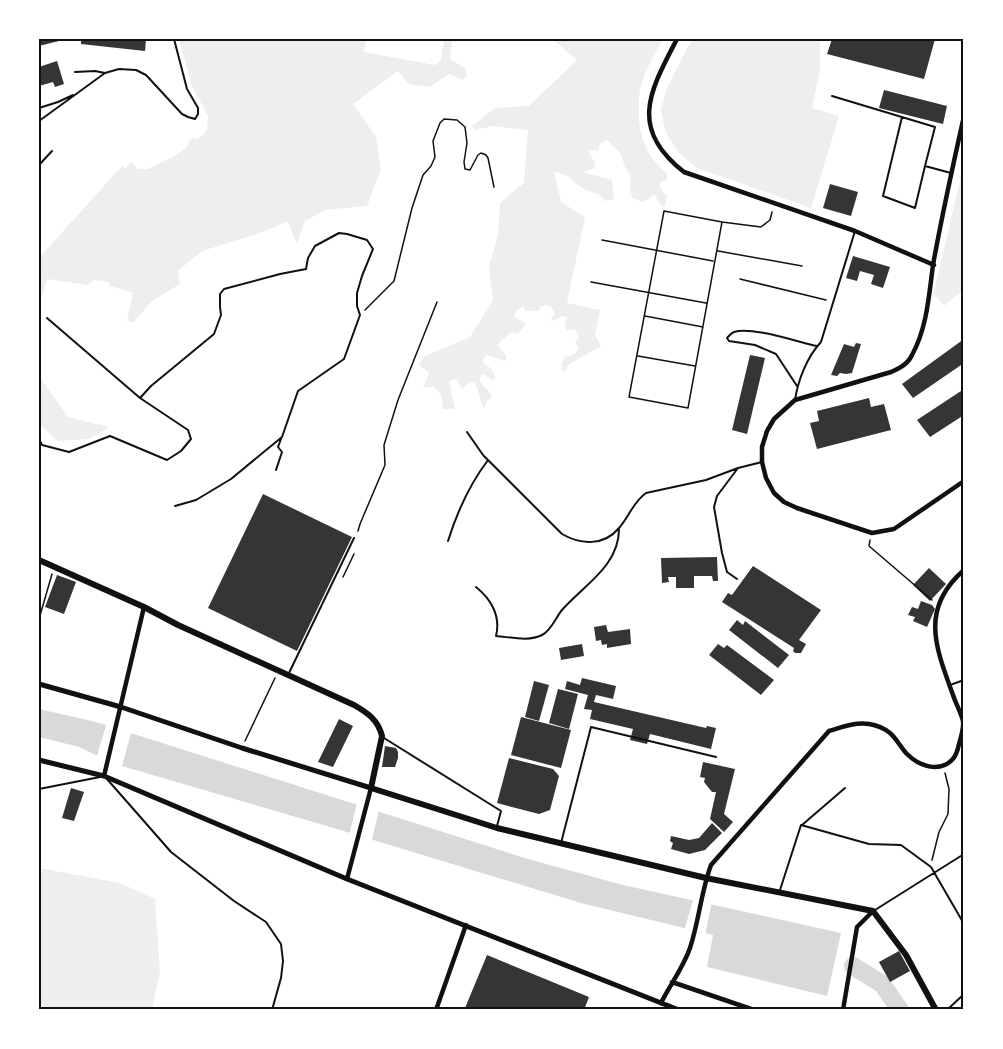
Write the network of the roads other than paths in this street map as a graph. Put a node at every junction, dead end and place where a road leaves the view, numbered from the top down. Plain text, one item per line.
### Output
1 (174, 39) edge
2 (677, 39) edge
3 (75, 72) dead end
4 (105, 73) junction
5 (78, 92) junction
6 (832, 96) dead end
7 (39, 108) edge
8 (964, 116) edge
9 (902, 117) junction
10 (39, 121) edge
11 (52, 151) dead end
12 (39, 165) edge
13 (924, 166) junction
14 (951, 173) junction
15 (855, 231) junction
16 (934, 265) junction
17 (47, 318) dead end
18 (817, 346) junction
19 (797, 386) junction
20 (140, 398) junction
21 (795, 400) junction
22 (467, 432) dead end
23 (282, 437) junction
24 (39, 439) edge
25 (488, 460) junction
26 (762, 462) junction
27 (738, 468) junction
28 (276, 470) dead end
29 (964, 481) edge
30 (175, 506) dead end
31 (619, 529) junction
32 (354, 538) dead end
33 (448, 541) dead end
34 (39, 560) edge
35 (964, 570) edge
36 (737, 579) dead end
37 (476, 587) dead end
38 (144, 607) junction
39 (288, 675) junction
40 (964, 680) edge
41 (39, 684) edge
42 (950, 685) junction
43 (121, 707) junction
44 (382, 736) junction
45 (716, 757) dead end
46 (39, 760) edge
47 (104, 776) junction
48 (371, 788) junction
49 (845, 788) dead end
50 (39, 789) edge
51 (801, 825) junction
52 (497, 828) junction
53 (561, 843) junction
54 (964, 854) edge
55 (934, 872) junction
56 (706, 878) junction
57 (347, 879) junction
58 (780, 892) junction
59 (873, 911) junction
60 (964, 924) edge
61 (466, 925) junction
62 (672, 982) junction
63 (964, 994) edge
64 (661, 1003) junction
65 (272, 1010) edge
66 (436, 1010) edge
67 (679, 1010) edge
68 (754, 1010) edge
69 (843, 1010) edge
70 (936, 1010) edge
71 (947, 1010) edge

1 - 4 lane
2 - 15 street
3 - 4 lane
4 - 5 lane
5 - 7 lane
5 - 10 lane
6 - 9 lane
8 - 14 street
9 - 13 lane
9 - 13 lane
11 - 12 lane
13 - 14 lane
14 - 16 street
15 - 16 street
15 - 18 lane
16 - 21 street
17 - 20 lane
18 - 19 lane
18 - 19 lane
19 - 21 lane
20 - 23 lane
20 - 24 lane
21 - 26 street
22 - 25 lane
23 - 28 lane
23 - 30 lane
25 - 31 lane
25 - 33 lane
26 - 27 lane
26 - 29 street
27 - 31 lane
27 - 36 lane
31 - 37 lane
32 - 39 lane
34 - 38 main road
35 - 42 street
38 - 39 main road
38 - 43 street
39 - 44 main road
40 - 42 lane
41 - 43 street
42 - 56 street
43 - 47 street
43 - 48 street
44 - 48 main road
44 - 52 lane
45 - 53 lane
46 - 47 street
47 - 50 lane
47 - 57 street
47 - 65 lane
48 - 52 main road
48 - 57 street
49 - 51 lane
51 - 55 lane
51 - 58 lane
52 - 53 main road
53 - 56 main road
54 - 55 lane
55 - 59 lane
55 - 60 lane
56 - 58 main road
56 - 62 street
57 - 61 street
58 - 59 main road
59 - 69 street
59 - 70 main road
61 - 64 street
61 - 66 street
62 - 64 street
62 - 68 street
63 - 71 lane
64 - 67 street

